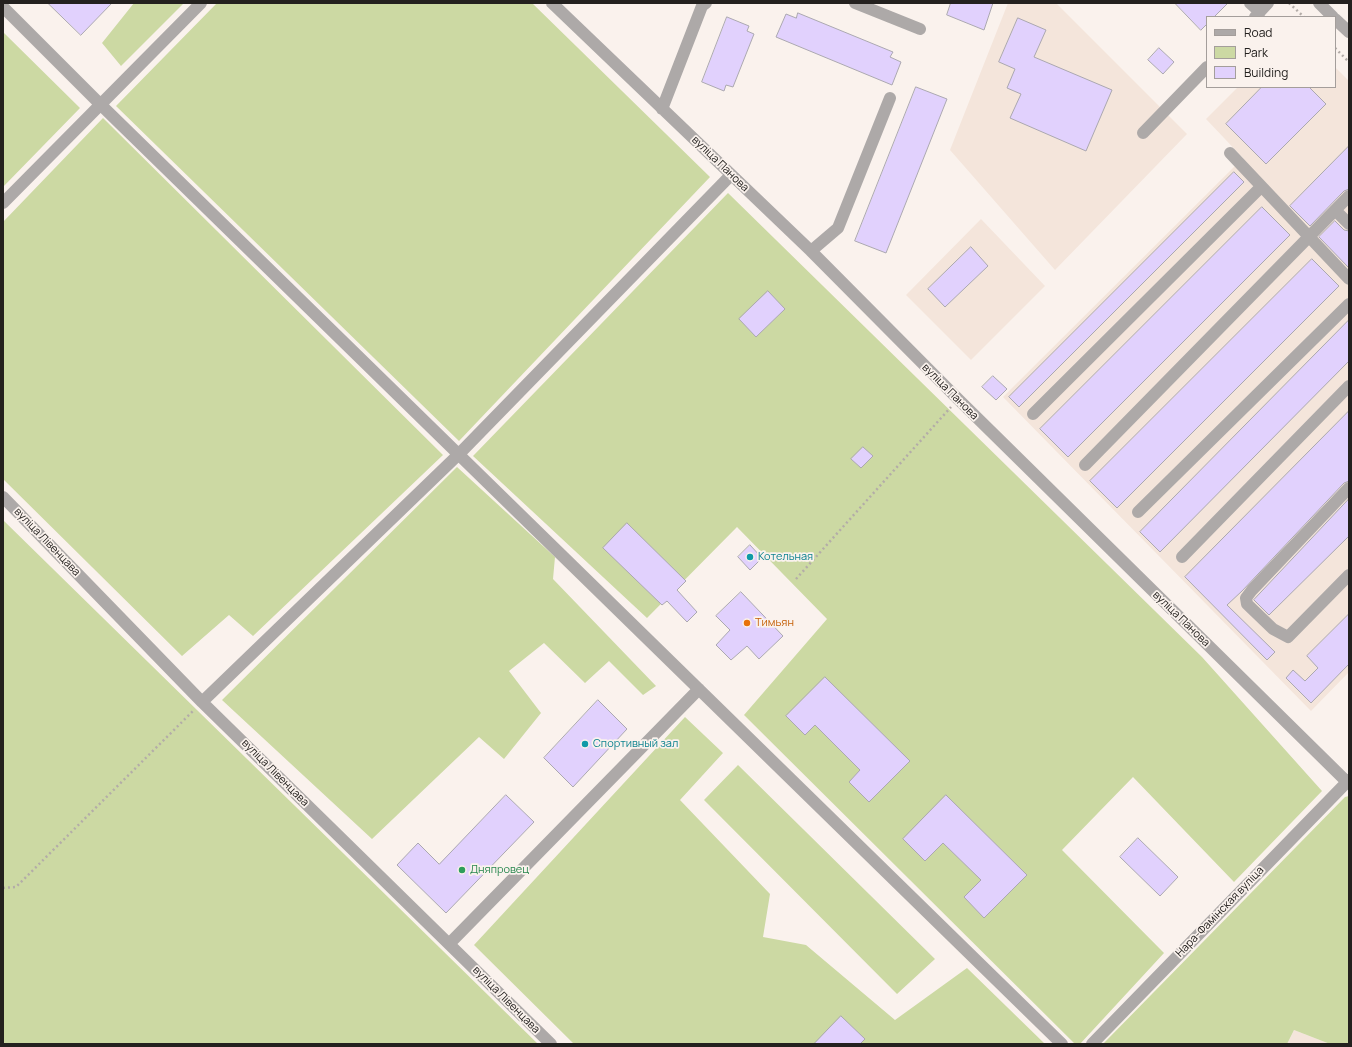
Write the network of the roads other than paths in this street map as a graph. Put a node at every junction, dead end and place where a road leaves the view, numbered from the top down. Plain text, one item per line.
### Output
1 (201, 3) edge
2 (552, 3) edge
3 (706, 3) edge
4 (855, 3) edge
5 (1250, 3) edge
6 (1319, 3) edge
7 (3, 7) edge
8 (1261, 11) edge
9 (1332, 16) edge
10 (1336, 20) edge
11 (920, 29) dead end
12 (1349, 32) edge
13 (1206, 67) edge
14 (890, 98) dead end
15 (100, 104) junction
16 (662, 109) junction
17 (1143, 133) dead end
18 (1230, 153) dead end
19 (731, 175) junction
20 (1261, 187) junction
21 (1349, 196) edge
22 (3, 203) edge
23 (1335, 210) junction
24 (1349, 224) edge
25 (1309, 237) junction
26 (811, 252) junction
27 (1349, 279) edge
28 (1349, 304) edge
29 (1349, 386) edge
30 (1033, 414) dead end
31 (459, 454) junction
32 (1085, 465) dead end
33 (1349, 488) edge
34 (3, 497) edge
35 (1138, 512) dead end
36 (1182, 557) dead end
37 (1349, 575) edge
38 (699, 689) junction
39 (202, 702) junction
40 (1348, 781) edge
41 (449, 944) junction
42 (551, 1044) edge
43 (1062, 1044) edge
44 (1092, 1044) edge

1 - 15 street
2 - 16 street, вуліца Панова
3 - 16 street
4 - 11 street
5 - 8 street
6 - 9 street
7 - 15 street
10 - 12 street
13 - 17 street
14 - 26 street
15 - 22 street
15 - 31 street
16 - 19 street, вуліца Панова
18 - 20 street
19 - 26 street, вуліца Панова
19 - 31 street
20 - 25 street
20 - 30 street
21 - 23 street
23 - 24 street
23 - 25 street
25 - 27 street
25 - 32 street
26 - 40 street, вуліца Панова
28 - 35 street
29 - 36 street
31 - 38 street
31 - 39 street
33 - 37 street
34 - 39 street, вуліца Лівенцава
38 - 41 street
38 - 43 street
39 - 41 street, вуліца Лівенцава
40 - 44 street, Нара-Фамінская вуліца
41 - 42 street, вуліца Лівенцава

